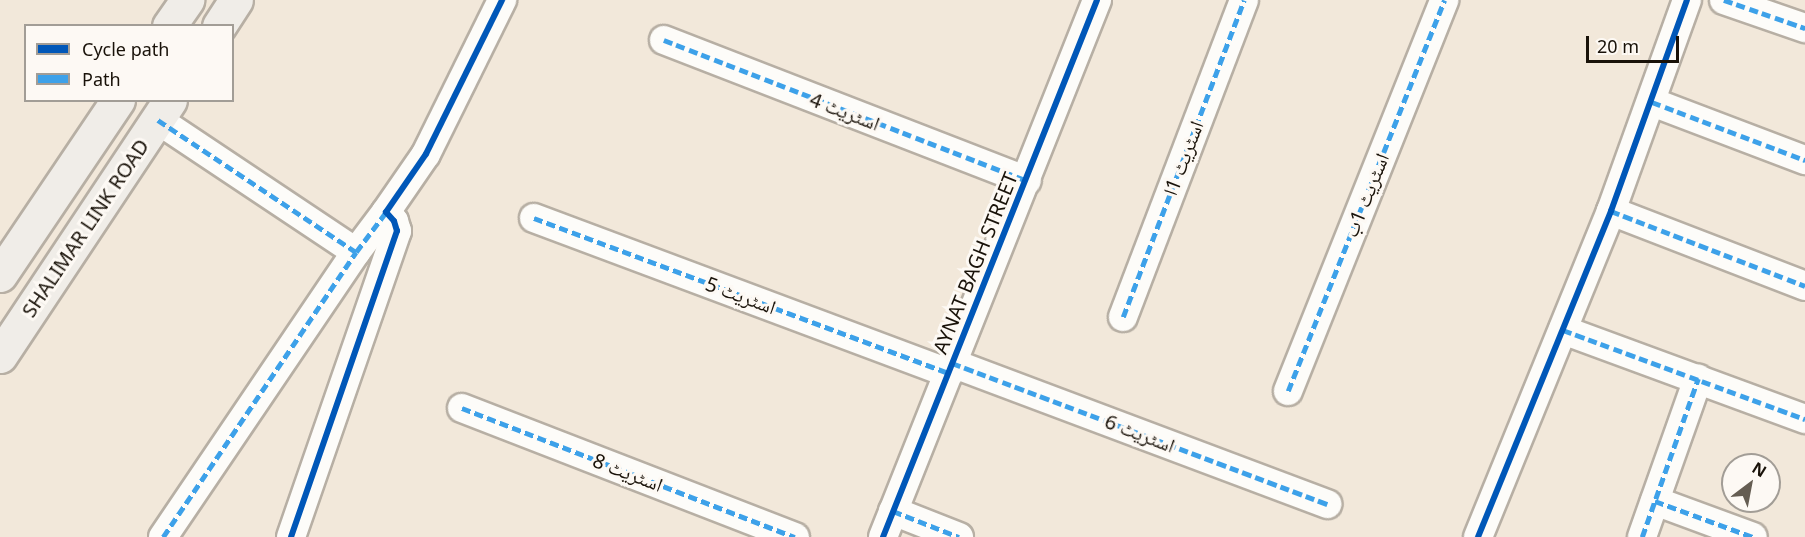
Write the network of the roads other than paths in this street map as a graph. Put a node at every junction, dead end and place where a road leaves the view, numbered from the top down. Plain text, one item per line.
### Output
1 (187, 0) edge
2 (236, 0) edge
3 (502, 0) edge
4 (1096, 0) edge
5 (1244, 0) edge
6 (1444, 0) edge
7 (1687, 0) edge
8 (1724, 0) edge
9 (170, 24) edge
10 (220, 24) edge
11 (1805, 28) edge
12 (664, 40) dead end
13 (117, 102) edge
14 (1652, 102) junction
15 (164, 110) edge
16 (1805, 160) edge
17 (1026, 181) junction
18 (1611, 211) junction
19 (386, 212) junction
20 (534, 218) dead end
21 (356, 252) junction
22 (0, 274) edge
23 (1805, 286) edge
24 (1123, 317) dead end
25 (1563, 330) junction
26 (0, 356) edge
27 (950, 368) junction
28 (1698, 379) junction
29 (1288, 391) dead end
30 (462, 408) dead end
31 (1805, 419) edge
32 (1654, 501) junction
33 (1327, 504) dead end
34 (888, 524) edge
35 (163, 537) edge
36 (291, 537) edge
37 (795, 537) edge
38 (959, 537) edge
39 (1478, 537) edge
40 (1642, 537) edge
41 (1753, 537) edge

1 - 9 main road
2 - 10 main road
3 - 19 street
4 - 17 street, AYNAT BAGH STREET
5 - 24 street, اسٹریٹ 1ا
6 - 29 street, اسٹریٹ 1ب
7 - 14 street
8 - 11 street
12 - 17 street, اسٹریٹ 4
13 - 22 main road
14 - 16 street
14 - 18 street
15 - 21 street
15 - 26 main road, SHALIMAR LINK ROAD
17 - 27 street, AYNAT BAGH STREET
18 - 23 street
18 - 25 street
19 - 21 street
19 - 36 street
20 - 27 street, اسٹریٹ 5
21 - 35 street
25 - 28 street
25 - 39 street
27 - 33 street, اسٹریٹ 6
27 - 34 street, AYNAT BAGH STREET
28 - 31 street
28 - 32 street
30 - 37 street, اسٹریٹ 8
32 - 40 street
32 - 41 street
34 - 38 street

